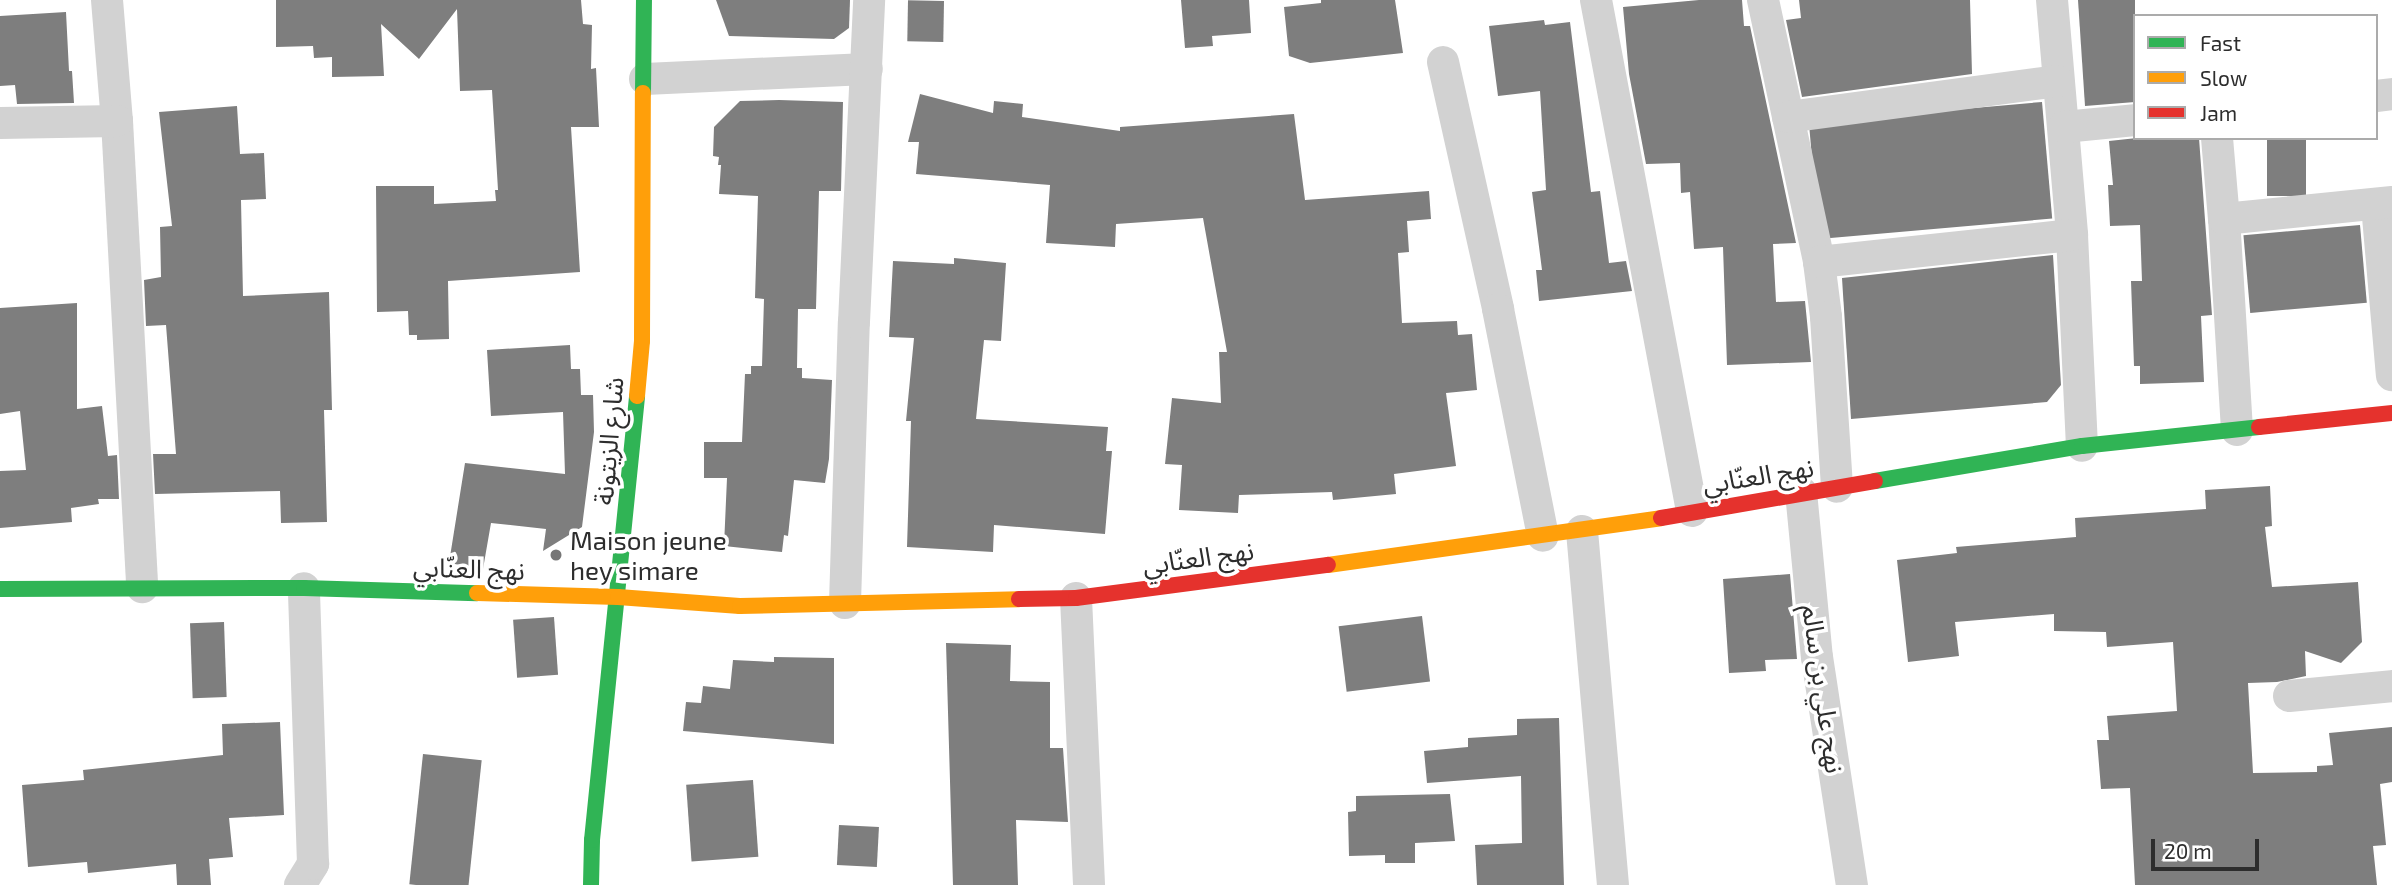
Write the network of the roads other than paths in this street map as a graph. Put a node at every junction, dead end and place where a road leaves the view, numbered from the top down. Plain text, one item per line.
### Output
1 (107, 0) edge
2 (644, 0) edge
3 (869, 0) edge
4 (1596, 0) edge
5 (1763, 0) edge
6 (2052, 0) edge
7 (1443, 62) dead end
8 (867, 69) junction
9 (645, 79) junction
10 (2058, 81) junction
11 (1788, 117) junction
12 (117, 121) junction
13 (2133, 121) edge
14 (0, 123) edge
15 (2064, 127) junction
16 (2217, 140) edge
17 (2384, 204) edge
18 (2224, 219) junction
19 (2072, 235) junction
20 (1819, 262) junction
21 (2392, 375) edge
22 (2392, 413) edge
23 (2237, 430) junction
24 (2081, 446) junction
25 (1837, 487) junction
26 (1801, 492) junction
27 (1692, 511) junction
28 (1582, 531) junction
29 (1543, 537) junction
30 (142, 587) junction
31 (304, 587) junction
32 (0, 589) edge
33 (618, 597) junction
34 (1076, 598) junction
35 (845, 603) junction
36 (2392, 686) edge
37 (2289, 696) dead end
38 (300, 885) edge
39 (591, 885) edge
40 (1089, 885) edge
41 (1613, 885) edge
42 (1852, 885) edge

1 - 12 street
2 - 9 street, شارع الزيتونة
3 - 8 street
4 - 27 street
5 - 11 street
6 - 10 street
7 - 29 street
8 - 9 street
8 - 35 street
9 - 33 street, شارع الزيتونة
10 - 11 street
10 - 15 street
11 - 20 street
12 - 14 street
12 - 30 street
13 - 15 street
15 - 19 street
16 - 18 street
17 - 18 street
17 - 21 street
18 - 23 street
19 - 20 street
19 - 24 street
20 - 25 street
22 - 23 street, نهج العنّابي
23 - 24 street, نهج العنّابي
24 - 25 street, نهج العنّابي
25 - 26 street, نهج العنّابي
26 - 27 street, نهج العنّابي
26 - 42 street, نهج علي بن سالم
27 - 28 street, نهج العنّابي
28 - 29 street, نهج العنّابي
28 - 41 street
29 - 34 street, نهج العنّابي
30 - 31 street, نهج العنّابي
30 - 32 street, نهج العنّابي
31 - 33 street, نهج العنّابي
31 - 38 street
33 - 35 street, نهج العنّابي
33 - 39 street, شارع الزيتونة
34 - 35 street, نهج العنّابي
34 - 40 street
36 - 37 street

